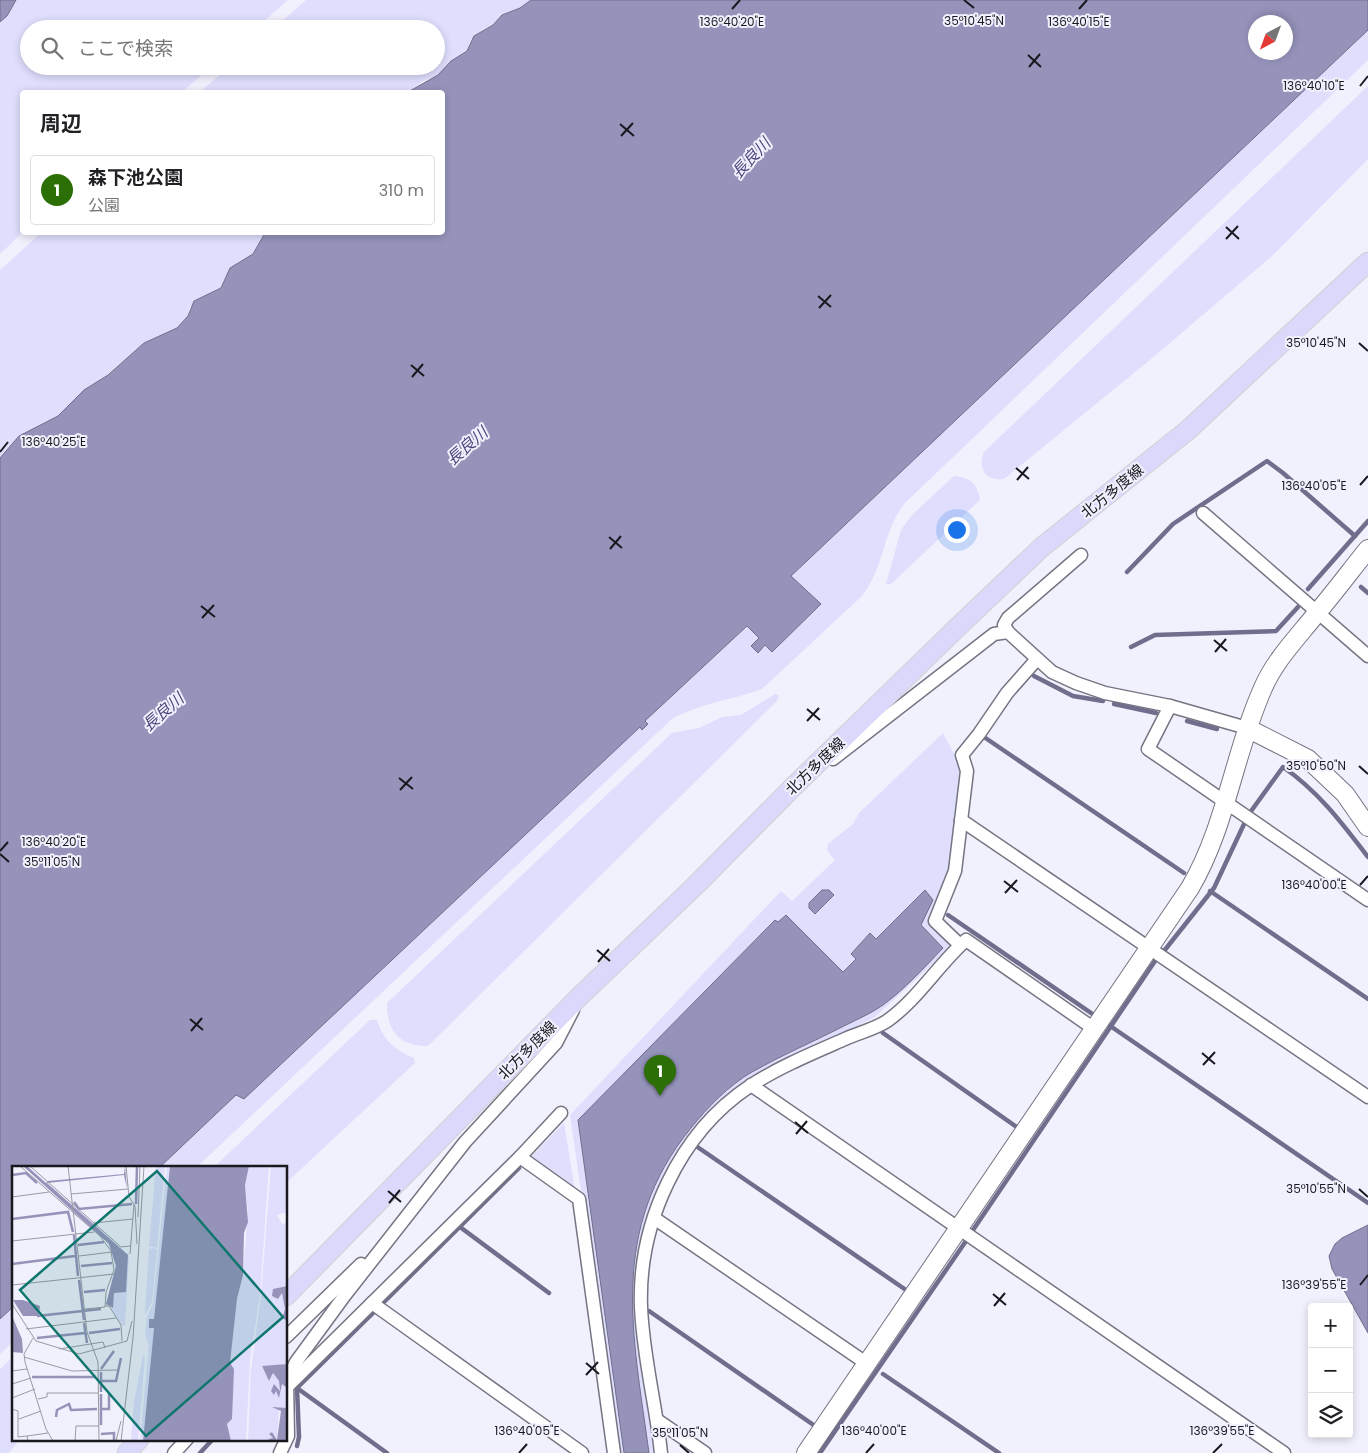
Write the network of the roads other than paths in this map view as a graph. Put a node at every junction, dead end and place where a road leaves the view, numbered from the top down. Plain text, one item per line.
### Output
1 (1368, 264) edge
2 (1203, 513) dead end
3 (1368, 548) edge
4 (1081, 555) dead end
5 (1318, 613) junction
6 (1008, 632) junction
7 (1368, 656) edge
8 (1037, 659) junction
9 (1170, 706) junction
10 (1247, 728) junction
11 (792, 788) junction
12 (1225, 802) junction
13 (961, 820) junction
14 (1368, 827) edge
15 (1368, 900) edge
16 (960, 945) junction
17 (1150, 948) junction
18 (580, 997) junction
19 (1097, 1023) junction
20 (751, 1085) junction
21 (1368, 1097) edge
22 (561, 1113) dead end
23 (520, 1157) junction
24 (654, 1218) junction
25 (958, 1229) junction
26 (388, 1239) junction
27 (288, 1294) edge
28 (372, 1303) junction
29 (288, 1335) edge
30 (866, 1363) junction
31 (288, 1378) edge
32 (288, 1386) edge
33 (657, 1420) junction
34 (139, 1440) edge
35 (186, 1440) edge
36 (286, 1440) edge
37 (127, 1453) edge
38 (174, 1453) edge
39 (280, 1453) edge
40 (582, 1453) edge
41 (614, 1453) edge
42 (661, 1453) edge
43 (706, 1453) edge
44 (806, 1453) edge
45 (1284, 1453) edge

1 - 11 main road, 北方多度線
2 - 5 street
3 - 5 street
4 - 6 street
5 - 7 street
5 - 10 street
6 - 8 street
6 - 11 street
8 - 9 street
8 - 13 street
9 - 10 street
9 - 12 street
10 - 12 street
10 - 14 street
11 - 18 main road, 北方多度線
12 - 15 street
12 - 17 street
13 - 16 street
13 - 17 street
16 - 19 street
16 - 20 street
17 - 19 street
17 - 21 street
18 - 26 street
18 - 27 main road, 北方多度線
19 - 25 street
20 - 24 street
20 - 25 street
22 - 23 street
23 - 28 street
23 - 41 street
24 - 30 street
24 - 33 street
25 - 30 street
25 - 45 street
26 - 29 street
26 - 31 street
28 - 32 street
28 - 40 street
30 - 44 street
33 - 42 street
33 - 43 street
34 - 37 main road
35 - 38 street
36 - 39 street

